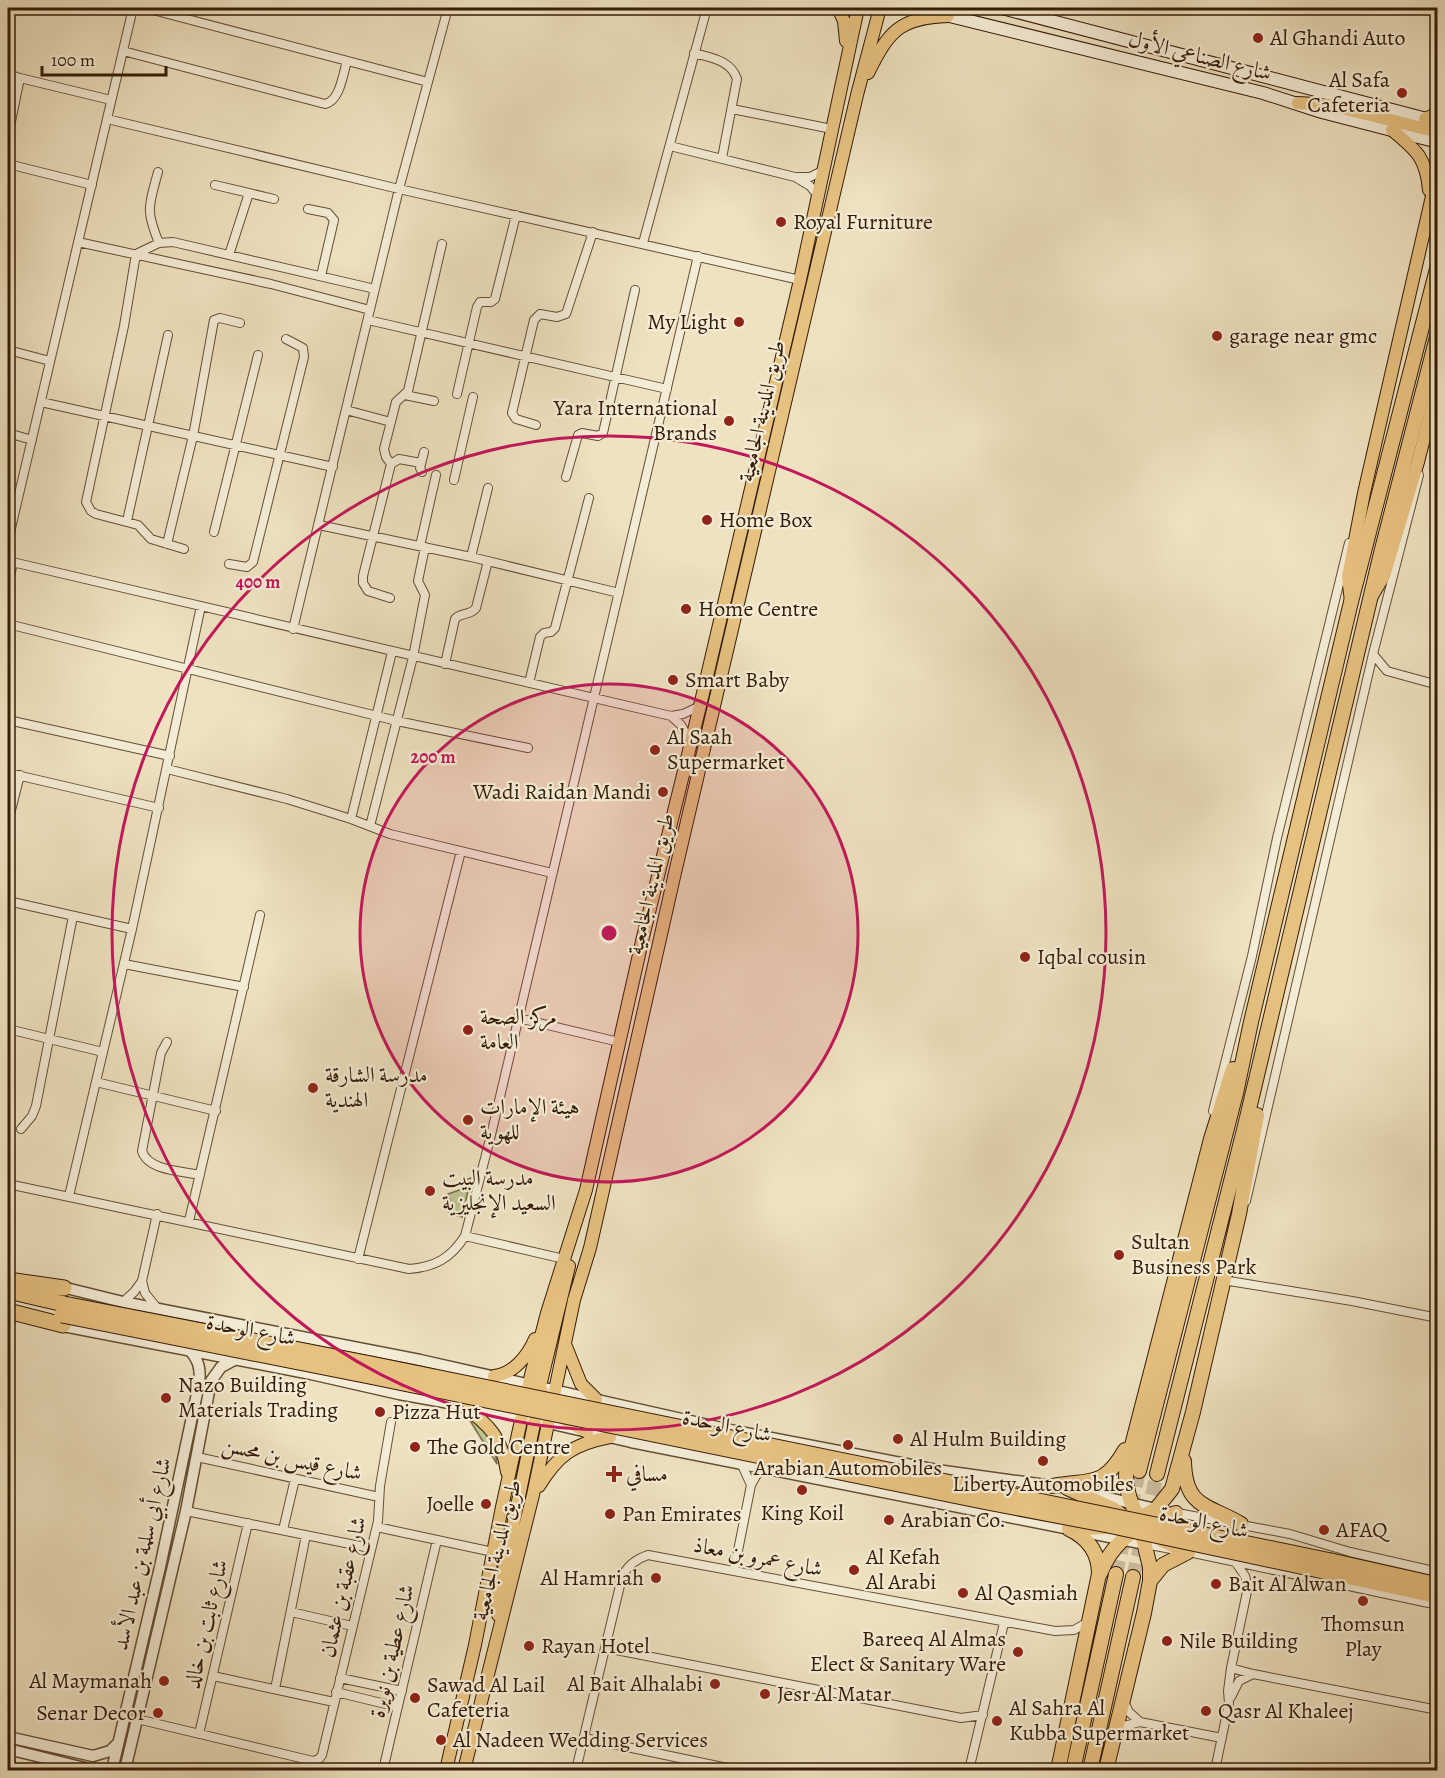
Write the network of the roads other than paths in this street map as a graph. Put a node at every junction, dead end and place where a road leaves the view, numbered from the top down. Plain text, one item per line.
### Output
1 (133, 8) edge
2 (145, 8) edge
3 (447, 8) edge
4 (707, 8) edge
5 (838, 8) edge
6 (858, 8) edge
7 (880, 8) edge
8 (916, 8) edge
9 (1002, 8) edge
10 (948, 16) junction
11 (123, 51) junction
12 (694, 53) junction
13 (347, 61) junction
14 (845, 64) junction
15 (8, 74) edge
16 (20, 78) junction
17 (428, 82) junction
18 (857, 95) junction
19 (111, 100) junction
20 (1298, 103) junction
21 (732, 109) junction
22 (1437, 113) edge
23 (107, 119) junction
24 (1431, 121) edge
25 (832, 129) junction
26 (1392, 130) junction
27 (1437, 132) edge
28 (8, 136) edge
29 (1437, 142) edge
30 (670, 146) junction
31 (722, 158) junction
32 (8, 164) edge
33 (825, 170) junction
34 (1437, 170) edge
35 (158, 172) dead end
36 (795, 177) junction
37 (92, 185) junction
38 (215, 185) dead end
39 (399, 189) junction
40 (249, 193) junction
41 (819, 197) junction
42 (1430, 197) junction
43 (274, 199) dead end
44 (308, 209) dead end
45 (516, 215) junction
46 (593, 232) junction
47 (78, 242) junction
48 (159, 243) junction
49 (643, 243) junction
50 (442, 244) dead end
51 (136, 254) junction
52 (229, 255) junction
53 (698, 256) junction
54 (1437, 265) edge
55 (321, 276) junction
56 (800, 280) junction
57 (375, 289) junction
58 (635, 290) dead end
59 (370, 310) junction
60 (368, 320) junction
61 (240, 322) dead end
62 (420, 333) junction
63 (1437, 333) edge
64 (168, 335) dead end
65 (286, 339) dead end
66 (468, 344) junction
67 (8, 350) edge
68 (258, 355) dead end
69 (525, 357) junction
70 (50, 361) junction
71 (616, 377) junction
72 (1437, 383) edge
73 (667, 389) junction
74 (457, 393) dead end
75 (405, 395) junction
76 (473, 397) dead end
77 (434, 401) dead end
78 (41, 402) junction
79 (346, 410) junction
80 (105, 415) junction
81 (391, 422) junction
82 (147, 425) junction
83 (536, 425) dead end
84 (8, 433) edge
85 (1377, 435) junction
86 (193, 436) junction
87 (32, 440) junction
88 (236, 445) junction
89 (424, 452) dead end
90 (280, 455) junction
91 (1418, 462) junction
92 (391, 464) junction
93 (333, 467) junction
94 (436, 476) dead end
95 (566, 477) dead end
96 (453, 480) dead end
97 (488, 488) dead end
98 (589, 498) dead end
99 (127, 521) junction
100 (319, 525) junction
101 (214, 532) dead end
102 (373, 536) junction
103 (8, 541) edge
104 (167, 544) junction
105 (423, 546) junction
106 (184, 549) dead end
107 (471, 557) junction
108 (488, 561) junction
109 (10, 562) edge
110 (230, 564) dead end
111 (567, 581) junction
112 (8, 585) edge
113 (619, 593) junction
114 (390, 598) dead end
115 (1371, 598) junction
116 (1351, 602) junction
117 (201, 606) junction
118 (8, 624) edge
119 (293, 628) junction
120 (392, 652) junction
121 (1373, 654) junction
122 (412, 657) junction
123 (445, 664) junction
124 (188, 669) junction
125 (1387, 671) junction
126 (1367, 681) junction
127 (529, 683) junction
128 (1437, 685) edge
129 (595, 698) junction
130 (700, 706) junction
131 (376, 716) junction
132 (671, 716) junction
133 (8, 720) edge
134 (397, 721) junction
135 (691, 743) junction
136 (528, 748) dead end
137 (170, 756) junction
138 (167, 769) junction
139 (8, 773) edge
140 (20, 775) junction
141 (159, 808) junction
142 (351, 819) junction
143 (8, 822) edge
144 (370, 826) junction
145 (461, 851) junction
146 (552, 873) junction
147 (8, 901) edge
148 (260, 915) dead end
149 (73, 916) junction
150 (132, 929) junction
151 (124, 964) junction
152 (244, 987) junction
153 (518, 1018) junction
154 (1251, 1022) junction
155 (8, 1029) edge
156 (50, 1039) junction
157 (167, 1042) dead end
158 (620, 1042) junction
159 (103, 1052) junction
160 (1256, 1081) junction
161 (96, 1082) junction
162 (152, 1095) junction
163 (216, 1111) junction
164 (21, 1129) dead end
165 (200, 1175) junction
166 (8, 1184) edge
167 (69, 1196) junction
168 (156, 1214) junction
169 (1239, 1214) junction
170 (189, 1221) junction
171 (465, 1236) junction
172 (571, 1238) junction
173 (1182, 1256) junction
174 (358, 1259) junction
175 (564, 1259) junction
176 (8, 1274) edge
177 (8, 1280) edge
178 (1223, 1280) junction
179 (142, 1281) junction
180 (64, 1288) junction
181 (8, 1290) edge
182 (8, 1302) edge
183 (123, 1302) junction
184 (157, 1308) junction
185 (8, 1311) edge
186 (547, 1313) junction
187 (63, 1315) junction
188 (8, 1318) edge
189 (1437, 1318) edge
190 (565, 1344) junction
191 (188, 1349) junction
192 (236, 1359) junction
193 (494, 1376) junction
194 (535, 1385) junction
195 (556, 1390) junction
196 (596, 1399) junction
197 (463, 1406) junction
198 (522, 1416) junction
199 (550, 1417) junction
200 (535, 1419) junction
201 (392, 1422) dead end
202 (587, 1432) joint
203 (188, 1435) junction
204 (1134, 1436) junction
205 (610, 1437) junction
206 (1183, 1450) junction
207 (196, 1457) junction
208 (741, 1463) junction
209 (764, 1468) junction
210 (1139, 1471) tunnel mouth
211 (1157, 1474) tunnel mouth
212 (508, 1478) junction
213 (295, 1479) junction
214 (751, 1485) junction
215 (1052, 1486) junction
216 (1067, 1488) junction
217 (533, 1495) junction
218 (379, 1497) junction
219 (1130, 1497) junction
220 (1161, 1505) junction
221 (186, 1510) junction
222 (1176, 1513) junction
223 (248, 1523) junction
224 (1138, 1524) junction
225 (1241, 1524) junction
226 (377, 1527) junction
227 (1069, 1529) junction
228 (283, 1530) junction
229 (306, 1535) junction
230 (437, 1540) junction
231 (1118, 1544) junction
232 (370, 1548) junction
233 (1147, 1550) junction
234 (493, 1552) junction
235 (1188, 1552) junction
236 (1236, 1563) junction
237 (1330, 1566) junction
238 (734, 1570) junction
239 (1437, 1572) edge
240 (1116, 1574) tunnel mouth
241 (1132, 1577) tunnel mouth
242 (1098, 1579) junction
243 (1150, 1581) junction
244 (1437, 1585) edge
245 (1437, 1596) edge
246 (1437, 1605) edge
247 (291, 1612) junction
248 (1091, 1621) junction
249 (1004, 1623) junction
250 (500, 1625) junction
251 (352, 1626) junction
252 (606, 1648) junction
253 (1231, 1668) junction
254 (1253, 1674) junction
255 (213, 1676) junction
256 (340, 1678) junction
257 (275, 1689) junction
258 (402, 1691) junction
259 (336, 1692) junction
260 (1123, 1698) junction
261 (334, 1702) junction
262 (1229, 1703) junction
263 (398, 1707) junction
264 (1437, 1710) edge
265 (983, 1715) junction
266 (961, 1718) junction
267 (138, 1719) junction
268 (1140, 1722) junction
269 (1115, 1733) junction
270 (199, 1734) junction
271 (978, 1736) junction
272 (8, 1737) edge
273 (584, 1738) junction
274 (1222, 1738) junction
275 (119, 1742) junction
276 (8, 1744) edge
277 (39, 1744) junction
278 (8, 1751) edge
279 (686, 1760) junction
280 (13, 1770) edge
281 (93, 1770) edge
282 (112, 1770) edge
283 (125, 1770) edge
284 (383, 1770) edge
285 (446, 1770) edge
286 (464, 1770) edge
287 (576, 1770) edge
288 (684, 1770) edge
289 (737, 1770) edge
290 (969, 1770) edge
291 (1058, 1770) edge
292 (1073, 1770) edge
293 (1090, 1770) edge
294 (1106, 1770) edge
295 (1215, 1770) edge

1 - 11 street
2 - 13 street
3 - 17 street
4 - 12 street
5 - 14 main road
6 - 14 main road, طريق المدينة الجامعية
7 - 18 main road, طريق المدينة الجامعية
8 - 10 main road, شارع الصناعي الأول
9 - 24 main road, شارع الصناعي الأول
10 - 18 main road
10 - 20 main road, شارع الصناعي الأول
11 - 13 street
11 - 19 street
12 - 21 street
12 - 30 street
13 - 17 street
14 - 25 main road, طريق المدينة الجامعية
15 - 16 street
16 - 19 street
16 - 28 street
17 - 39 street
18 - 190 main road, طريق المدينة الجامعية
19 - 23 street
20 - 26 main road, شارع الصناعي الأول
20 - 27 main road
21 - 25 street
21 - 31 street
22 - 24 main road
23 - 37 street
23 - 39 street
25 - 33 main road, طريق المدينة الجامعية
26 - 29 main road, شارع الصناعي الأول
26 - 42 main road
30 - 31 street
30 - 49 street
31 - 36 street
32 - 37 street
33 - 36 street
33 - 41 main road, طريق المدينة الجامعية
34 - 42 main road
35 - 48 street
36 - 41 street
37 - 47 street
38 - 40 street
39 - 45 street
39 - 57 street
40 - 43 street
40 - 52 street
41 - 56 main road, طريق المدينة الجامعية
42 - 85 main road
44 - 55 street
45 - 46 street
45 - 66 street
46 - 49 street
46 - 69 street
47 - 51 street
47 - 70 street
48 - 51 street
48 - 52 street
49 - 53 street
50 - 62 street
51 - 59 street
51 - 80 street
52 - 55 street
53 - 56 street
53 - 73 street
54 - 116 highway
55 - 57 street
56 - 130 main road, طريق المدينة الجامعية
57 - 59 street
58 - 71 street
59 - 60 street
60 - 62 street
60 - 79 street
61 - 86 street
62 - 66 street
62 - 75 street
63 - 115 highway
64 - 82 street
65 - 90 street
66 - 69 street
66 - 74 street
67 - 70 street
68 - 88 street
69 - 71 street
69 - 83 street
70 - 78 street
71 - 73 street
71 - 95 street
72 - 91 main road
73 - 113 street
75 - 77 street
75 - 81 street
76 - 96 street
78 - 80 street
78 - 87 street
79 - 81 street
79 - 93 street
80 - 82 street
80 - 99 street
81 - 92 street
82 - 86 street
82 - 99 street
84 - 87 street
85 - 116 main road
85 - 173 street
86 - 88 street
86 - 104 street
87 - 103 street
88 - 90 street
88 - 101 street
89 - 92 street
90 - 93 street
90 - 110 street
91 - 115 main road
91 - 121 street
92 - 102 street
93 - 100 street
94 - 105 street
97 - 107 street
98 - 111 street
99 - 104 street
100 - 102 street
100 - 119 street
102 - 105 street
102 - 114 street
104 - 106 street
105 - 107 street
105 - 122 street
107 - 108 street
108 - 111 street
108 - 123 street
109 - 112 street
109 - 117 street
111 - 113 street
111 - 127 street
113 - 129 street
115 - 160 highway
116 - 154 highway
117 - 119 street
117 - 124 street
118 - 124 street
119 - 120 street
120 - 122 street
120 - 131 street
121 - 125 street
121 - 126 street
122 - 123 street
122 - 134 street
123 - 127 street
124 - 131 street
124 - 137 street
125 - 126 street
125 - 128 street
126 - 169 street
127 - 129 street
129 - 132 street
129 - 146 street
130 - 132 street
130 - 135 main road, طريق المدينة الجامعية
131 - 134 street
131 - 142 street
132 - 135 street
133 - 137 street
134 - 136 street
134 - 144 street
135 - 158 main road, طريق المدينة الجامعية
137 - 138 street
138 - 141 street
138 - 142 street
139 - 140 street
140 - 141 street
140 - 143 street
141 - 150 street
142 - 144 street
144 - 145 street
145 - 146 street
145 - 174 street
146 - 153 street
147 - 149 street
148 - 152 street
149 - 150 street
149 - 156 street
150 - 151 street
151 - 152 street
151 - 159 street
152 - 163 street
153 - 158 street
153 - 171 street
154 - 173 highway
154 - 210 highway
155 - 156 street
156 - 159 street
156 - 164 street
157 - 162 street
158 - 172 main road, طريق المدينة الجامعية
159 - 161 street
160 - 169 highway
160 - 211 highway
161 - 162 street
161 - 167 street
162 - 163 street
162 - 165 street
163 - 165 street
165 - 170 street
166 - 167 street
167 - 168 street
168 - 170 street
168 - 179 street
169 - 178 highway
170 - 174 street
171 - 174 street
171 - 175 street
172 - 175 main road, طريق المدينة الجامعية
172 - 194 main road
173 - 204 highway
175 - 186 main road, طريق المدينة الجامعية
176 - 180 street
177 - 180 highway
178 - 189 street
178 - 206 highway
179 - 183 street
179 - 184 street
180 - 183 street
181 - 187 highway, شارع الوحدة
182 - 187 highway, شارع الوحدة
183 - 184 street
184 - 193 street
185 - 187 highway
186 - 193 main road
186 - 194 main road, طريق المدينة الجامعية
187 - 188 street
187 - 191 street
187 - 237 highway, شارع الوحدة, bridge
190 - 195 main road, طريق المدينة الجامعية
190 - 196 main road
191 - 192 street
191 - 203 street, شارع أبي سلمة بن عبد الأسد
192 - 197 street
192 - 207 street, شارع أبي سلمة بن عبد الأسد
193 - 194 street
194 - 195 street
194 - 198 main road, طريق المدينة الجامعية
194 - 199 main road
194 - 200 main road
195 - 196 street
195 - 199 main road, طريق المدينة الجامعية
196 - 215 street
197 - 198 street
197 - 212 main road
198 - 200 street
198 - 212 main road, طريق المدينة الجامعية
199 - 200 street
199 - 202 main road
199 - 217 main road, طريق المدينة الجامعية
200 - 250 main road
201 - 218 street, شارع عقبة بن عثمان
202 - 205 street
203 - 207 street
203 - 275 street, شارع أبي سلمة بن عبد الأسد
204 - 215 highway
204 - 219 highway
205 - 208 street
205 - 217 main road
206 - 220 highway
206 - 225 highway
207 - 213 street, شارع قيس بن محسن
207 - 221 street, شارع أبي سلمة بن عبد الأسد
208 - 209 street
208 - 214 street
209 - 214 street
209 - 227 street
212 - 234 main road, طريق المدينة الجامعية
213 - 218 street, شارع قيس بن محسن
213 - 228 street
214 - 238 street
215 - 216 street
216 - 219 street
216 - 224 highway
217 - 250 main road, طريق المدينة الجامعية
218 - 226 street, شارع عقبة بن عثمان
219 - 220 highway
219 - 224 highway
220 - 222 street
220 - 224 highway
221 - 223 street
221 - 267 street, شارع أبي سلمة بن عبد الأسد
222 - 224 highway
222 - 225 street
223 - 228 street
223 - 255 street, شارع ثابت بن خالد
224 - 227 highway
224 - 231 highway
224 - 233 highway
224 - 235 highway
225 - 239 street
226 - 230 street
226 - 232 street, شارع عقبة بن عثمان
227 - 231 street
227 - 242 highway
228 - 229 street
229 - 232 street
229 - 247 street
230 - 234 street
230 - 258 street, شارع عطية بن نويرة
231 - 233 highway
231 - 242 highway
232 - 251 street, شارع عقبة بن عثمان
233 - 235 street
233 - 243 highway
234 - 285 main road, طريق المدينة الجامعية
235 - 236 street
235 - 243 highway
236 - 246 street
236 - 253 street
237 - 244 highway, شارع الوحدة
237 - 245 highway, شارع الوحدة
238 - 249 street, شارع عمرو بن معاذ
238 - 252 street, شارع عمرو بن معاذ
240 - 292 highway
241 - 293 highway
242 - 248 highway
243 - 260 highway
247 - 251 street
247 - 257 street
248 - 249 street, شارع عمرو بن معاذ
248 - 291 highway
249 - 265 street
250 - 286 main road, طريق المدينة الجامعية
251 - 256 street, شارع عقبة بن عثمان
252 - 266 street
252 - 273 street
253 - 254 street
253 - 262 street
254 - 262 street
254 - 264 street
255 - 257 street
255 - 270 street, شارع ثابت بن خالد
256 - 258 street
256 - 259 street, شارع عقبة بن عثمان
257 - 261 street
258 - 263 street, شارع عطية بن نويرة
259 - 261 street, شارع عقبة بن عثمان
259 - 263 street
260 - 268 street
260 - 269 highway
261 - 270 street, شارع عقبة بن عثمان
262 - 274 street
263 - 284 street, شارع عطية بن نويرة
265 - 266 street
265 - 271 street
266 - 271 street
267 - 270 street
267 - 283 street, شارع أبي سلمة بن عبد الأسد
268 - 269 street
268 - 274 street
269 - 294 highway
271 - 290 street
272 - 277 street
273 - 279 street
273 - 287 street
274 - 295 street
275 - 277 street
275 - 282 street, شارع أبي سلمة بن عبد الأسد
276 - 277 street
278 - 280 street
278 - 281 street
279 - 288 street
279 - 289 street

